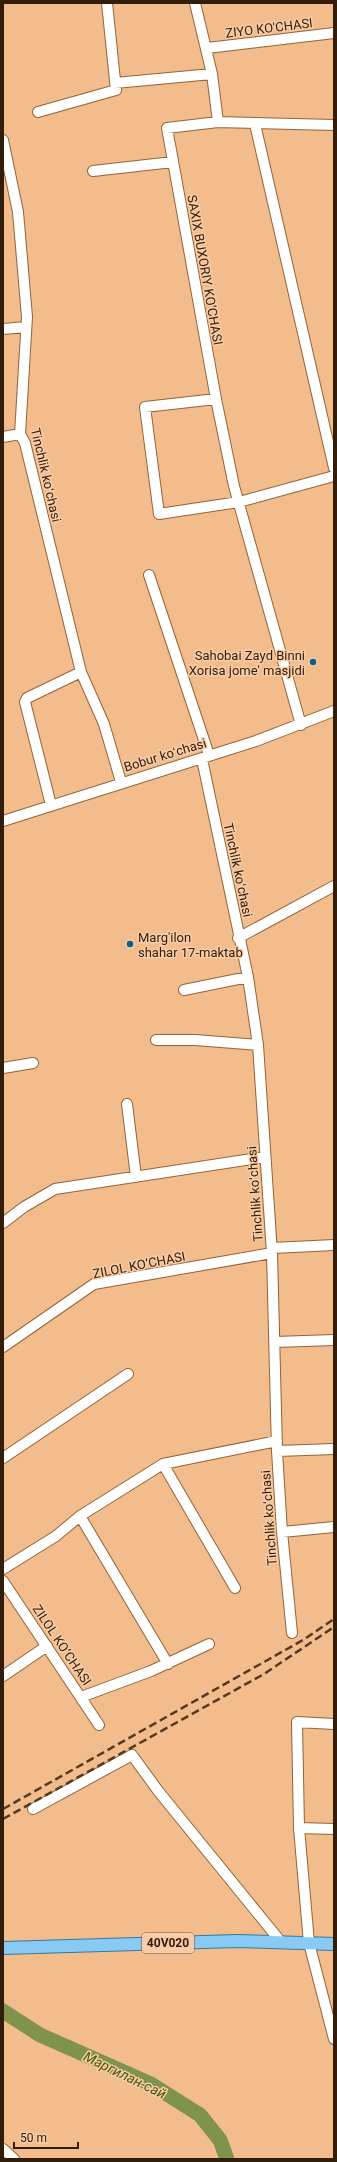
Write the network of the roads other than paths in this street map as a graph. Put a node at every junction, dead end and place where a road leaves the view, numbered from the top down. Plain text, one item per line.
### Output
1 (107, 3) edge
2 (196, 3) edge
3 (334, 33) edge
4 (207, 48) junction
5 (212, 74) junction
6 (115, 86) junction
7 (38, 112) dead end
8 (218, 122) junction
9 (255, 124) junction
10 (334, 125) edge
11 (3, 140) edge
12 (173, 162) junction
13 (92, 171) dead end
14 (26, 327) junction
15 (3, 329) edge
16 (216, 399) junction
17 (20, 434) junction
18 (3, 437) edge
19 (334, 468) edge
20 (334, 476) edge
21 (239, 502) junction
22 (149, 575) dead end
23 (81, 672) junction
24 (334, 711) edge
25 (301, 725) junction
26 (205, 757) junction
27 (121, 782) junction
28 (51, 805) junction
29 (3, 821) edge
30 (334, 886) edge
31 (238, 938) junction
32 (248, 977) junction
33 (184, 990) dead end
34 (156, 1040) dead end
35 (258, 1045) junction
36 (33, 1063) dead end
37 (3, 1068) edge
38 (127, 1104) dead end
39 (265, 1157) junction
40 (136, 1177) junction
41 (3, 1223) edge
42 (334, 1245) edge
43 (272, 1251) junction
44 (334, 1340) edge
45 (275, 1342) junction
46 (3, 1346) edge
47 (128, 1374) dead end
48 (277, 1446) junction
49 (334, 1449) edge
50 (3, 1458) edge
51 (163, 1464) junction
52 (80, 1516) junction
53 (334, 1527) edge
54 (282, 1532) junction
55 (3, 1568) edge
56 (3, 1581) edge
57 (235, 1588) dead end
58 (292, 1632) dead end
59 (209, 1644) dead end
60 (47, 1646) junction
61 (168, 1664) junction
62 (3, 1676) edge
63 (81, 1697) junction
64 (334, 1724) edge
65 (99, 1725) dead end
66 (33, 1810) dead end
67 (299, 1828) junction
68 (334, 1829) edge
69 (281, 1942) junction
70 (309, 1943) junction
71 (334, 1944) edge
72 (3, 1948) edge
73 (334, 2039) edge
74 (3, 2149) edge
75 (14, 2159) edge

1 - 6 street
2 - 4 street
3 - 4 street, ZIYO KO'CHASI
4 - 5 street
5 - 6 street
5 - 8 street
6 - 7 street
8 - 9 street, SAXIX BUXORIY KO‘CHASI
8 - 12 street, SAXIX BUXORIY KO‘CHASI
9 - 10 street, SAXIX BUXORIY KO‘CHASI
9 - 19 street
11 - 14 street, Tinchlik koʻchasi
12 - 13 street
12 - 16 street, SAXIX BUXORIY KO‘CHASI
14 - 15 street
14 - 17 street, Tinchlik koʻchasi
16 - 21 street, SAXIX BUXORIY KO‘CHASI
16 - 21 street
17 - 18 street
17 - 23 street, Tinchlik koʻchasi
20 - 21 street
21 - 25 street, SAXIX BUXORIY KO‘CHASI
22 - 26 street, Tinchlik koʻchasi
23 - 27 street, Tinchlik koʻchasi
23 - 28 street
24 - 25 street, Bobur koʻchasi
25 - 26 street, Bobur koʻchasi
26 - 27 street, Bobur koʻchasi
26 - 31 street, Tinchlik koʻchasi
27 - 28 street, Bobur koʻchasi
28 - 29 street, Bobur koʻchasi
30 - 31 street
31 - 32 street, Tinchlik koʻchasi
32 - 33 street
32 - 35 street, Tinchlik koʻchasi
34 - 35 street
35 - 39 street, Tinchlik koʻchasi
36 - 37 street
38 - 40 street
39 - 40 street
39 - 43 street, Tinchlik koʻchasi
40 - 41 street
42 - 43 street, ZILOL KO‘CHASI
43 - 45 street, Tinchlik koʻchasi
43 - 46 street, ZILOL KO‘CHASI
44 - 45 street
45 - 48 street, Tinchlik koʻchasi
47 - 50 street
48 - 49 street
48 - 51 street
48 - 54 street, Tinchlik koʻchasi
51 - 52 street
51 - 57 street
52 - 55 street
52 - 61 street
53 - 54 street
54 - 58 street, Tinchlik koʻchasi
56 - 60 street, ZILOL KO‘CHASI
59 - 61 street
60 - 62 street
60 - 63 street, ZILOL KO‘CHASI
61 - 63 street
63 - 65 street, ZILOL KO‘CHASI
64 - 67 street
66 - 69 street
67 - 68 street
67 - 70 street
69 - 70 main road, 40V020
69 - 72 main road, 40V020
70 - 71 main road, 40V020
70 - 73 street
74 - 75 street

